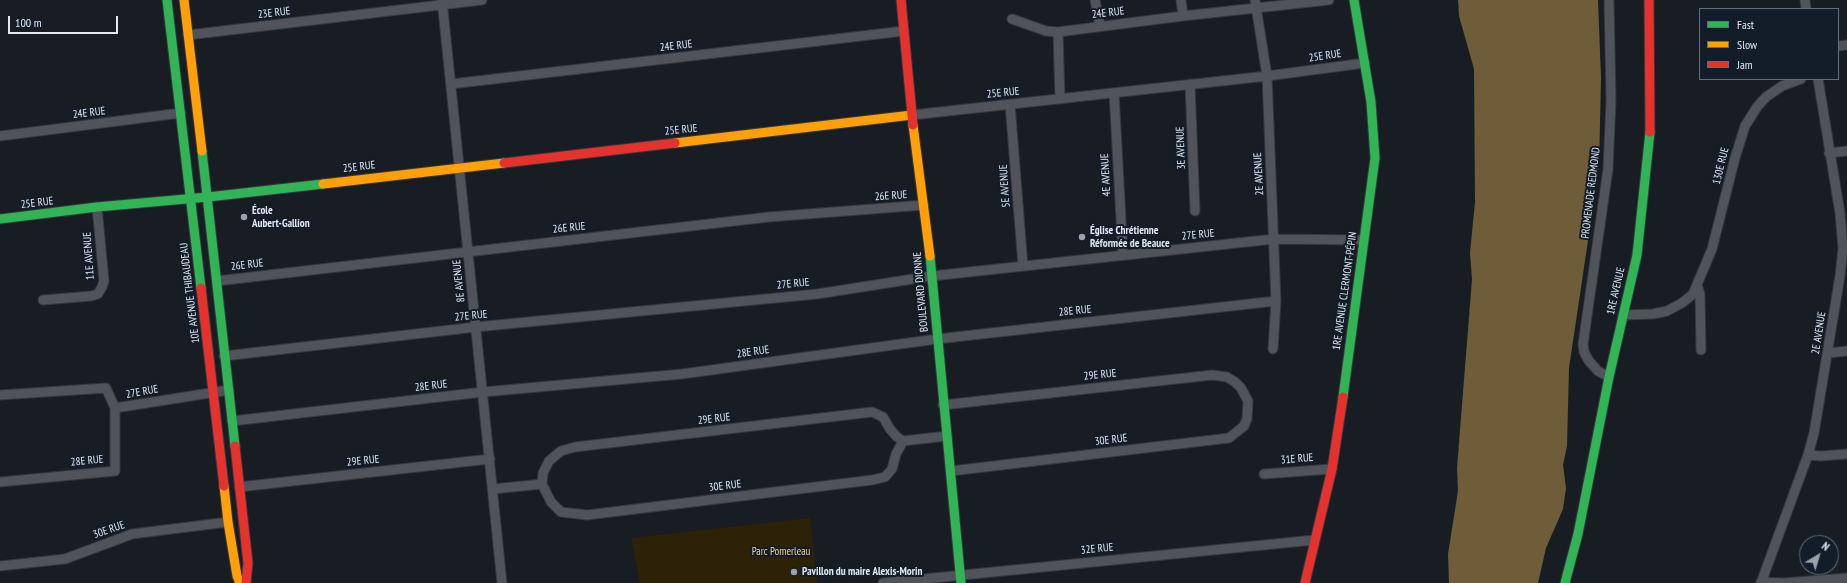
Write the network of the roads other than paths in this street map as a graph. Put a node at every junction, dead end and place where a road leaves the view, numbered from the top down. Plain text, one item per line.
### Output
1 (167, 0) edge
2 (184, 0) edge
3 (482, 0) edge
4 (901, 0) edge
5 (1095, 0) edge
6 (1181, 0) edge
7 (1328, 0) edge
8 (1354, 0) edge
9 (1609, 0) edge
10 (1649, 0) edge
11 (442, 2) edge
12 (1256, 4) edge
13 (1183, 16) junction
14 (1012, 19) dead end
15 (1100, 26) junction
16 (904, 31) junction
17 (1058, 32) junction
18 (188, 35) junction
19 (1365, 63) junction
20 (1267, 76) junction
21 (1798, 80) edge
22 (1818, 80) edge
23 (451, 84) junction
24 (1190, 84) junction
25 (1114, 93) junction
26 (1060, 99) junction
27 (1010, 104) junction
28 (181, 114) junction
29 (912, 115) junction
30 (0, 136) edge
31 (1847, 151) edge
32 (1829, 153) junction
33 (459, 167) junction
34 (208, 197) junction
35 (192, 199) junction
36 (924, 205) junction
37 (97, 207) junction
38 (1196, 210) dead end
39 (0, 219) edge
40 (1274, 239) junction
41 (1364, 240) junction
42 (1845, 248) edge
43 (468, 252) junction
44 (1123, 255) junction
45 (1023, 266) junction
46 (932, 276) junction
47 (216, 281) junction
48 (1697, 285) junction
49 (43, 300) dead end
50 (1276, 301) junction
51 (1623, 315) junction
52 (476, 327) junction
53 (937, 339) junction
54 (1273, 349) dead end
55 (1701, 350) dead end
56 (1847, 351) edge
57 (1828, 353) junction
58 (224, 356) junction
59 (1609, 377) junction
60 (229, 390) junction
61 (214, 392) junction
62 (483, 392) junction
63 (0, 395) edge
64 (1248, 401) joint
65 (943, 405) junction
66 (115, 408) junction
67 (232, 421) junction
68 (947, 436) junction
69 (903, 441) junction
70 (1847, 454) edge
71 (1808, 455) junction
72 (490, 459) junction
73 (1332, 469) junction
74 (951, 471) junction
75 (1264, 474) dead end
76 (0, 482) edge
77 (542, 484) junction
78 (239, 487) junction
79 (492, 490) junction
80 (228, 522) junction
81 (1314, 540) junction
82 (0, 566) edge
83 (1847, 578) edge
84 (960, 579) edge
85 (1761, 582) edge
86 (240, 583) edge
87 (246, 583) edge
88 (502, 583) edge
89 (883, 583) edge
90 (1305, 583) edge
91 (1565, 583) edge

1 - 28 street, 10E AVENUE THIBAUDEAU
2 - 18 street
3 - 11 street, 23E RUE
4 - 16 street, BOULEVARD DIONNE
5 - 15 street
6 - 13 street
7 - 12 street, 24E RUE
8 - 19 street, 1RE AVENUE CLERMONT-PÉPIN
9 - 59 street, PROMENADE REDMOND
10 - 51 street, 1RE AVENUE
11 - 18 street, 23E RUE
11 - 23 street, 8E AVENUE
12 - 13 street, 24E RUE
12 - 20 street, 2E AVENUE
13 - 15 street, 24E RUE
14 - 17 street, 24E RUE
15 - 17 street, 24E RUE
16 - 23 street, 24E RUE
16 - 29 street, BOULEVARD DIONNE
17 - 26 street
18 - 34 street
19 - 20 street, 25E RUE
19 - 41 street, 1RE AVENUE CLERMONT-PÉPIN
20 - 24 street, 25E RUE
20 - 40 street, 2E AVENUE
21 - 48 street, 130E RUE
22 - 32 street, 2E AVENUE
23 - 33 street, 8E AVENUE
24 - 25 street, 25E RUE
24 - 38 street, 3E AVENUE
25 - 26 street, 25E RUE
25 - 44 street, 4E AVENUE
26 - 27 street, 25E RUE
27 - 29 street, 25E RUE
27 - 45 street, 5E AVENUE
28 - 30 street, 24E RUE
28 - 35 street, 10E AVENUE THIBAUDEAU
29 - 33 street, 25E RUE
29 - 36 street, BOULEVARD DIONNE
31 - 32 street
32 - 42 street, 2E AVENUE
33 - 34 street, 25E RUE
33 - 43 street, 8E AVENUE
34 - 35 street, 25E RUE
34 - 47 street
35 - 37 street, 25E RUE
35 - 61 street, 10E AVENUE THIBAUDEAU
36 - 43 street, 26E RUE
36 - 46 street, BOULEVARD DIONNE
37 - 39 street, 25E RUE
37 - 49 street, 11E AVENUE
40 - 41 street, 27E RUE
40 - 44 street, 27E RUE
40 - 50 street, 2E AVENUE
41 - 73 street, 1RE AVENUE CLERMONT-PÉPIN
42 - 57 street, 2E AVENUE
43 - 47 street, 26E RUE
43 - 52 street, 8E AVENUE
44 - 45 street, 27E RUE
45 - 46 street, 27E RUE
46 - 52 street, 27E RUE
46 - 53 street, BOULEVARD DIONNE
47 - 58 street
48 - 51 street, 130E RUE
48 - 55 street
50 - 53 street, 28E RUE
50 - 54 street, 2E AVENUE
51 - 59 street, 1RE AVENUE
52 - 58 street, 27E RUE
52 - 62 street, 8E AVENUE
53 - 62 street, 28E RUE
53 - 65 street, BOULEVARD DIONNE
56 - 57 street
57 - 71 street, 2E AVENUE
58 - 60 street
59 - 91 street, 1RE AVENUE
60 - 61 street, 27E RUE
60 - 67 street
61 - 66 street, 27E RUE
61 - 80 street, 10E AVENUE THIBAUDEAU
62 - 67 street, 28E RUE
62 - 72 street, 8E AVENUE
63 - 66 street, 27E RUE
64 - 65 street, 29E RUE
64 - 74 street, 30E RUE
65 - 68 street, BOULEVARD DIONNE
66 - 76 street, 28E RUE
67 - 78 street
68 - 69 street
68 - 74 street, BOULEVARD DIONNE
69 - 77 street, 29E RUE
69 - 77 street, 30E RUE
70 - 71 street
71 - 85 street, 2E AVENUE
72 - 78 street, 29E RUE
72 - 79 street, 8E AVENUE
73 - 75 street, 31E RUE
73 - 81 street, 1RE AVENUE CLERMONT-PÉPIN
74 - 84 street, BOULEVARD DIONNE
77 - 79 street
78 - 87 street
79 - 88 street, 8E AVENUE
80 - 82 street, 30E RUE
80 - 86 street, 10E AVENUE THIBAUDEAU
81 - 84 street, 32E RUE
81 - 90 street, 1RE AVENUE CLERMONT-PÉPIN
83 - 85 street
84 - 89 street, 32E RUE

